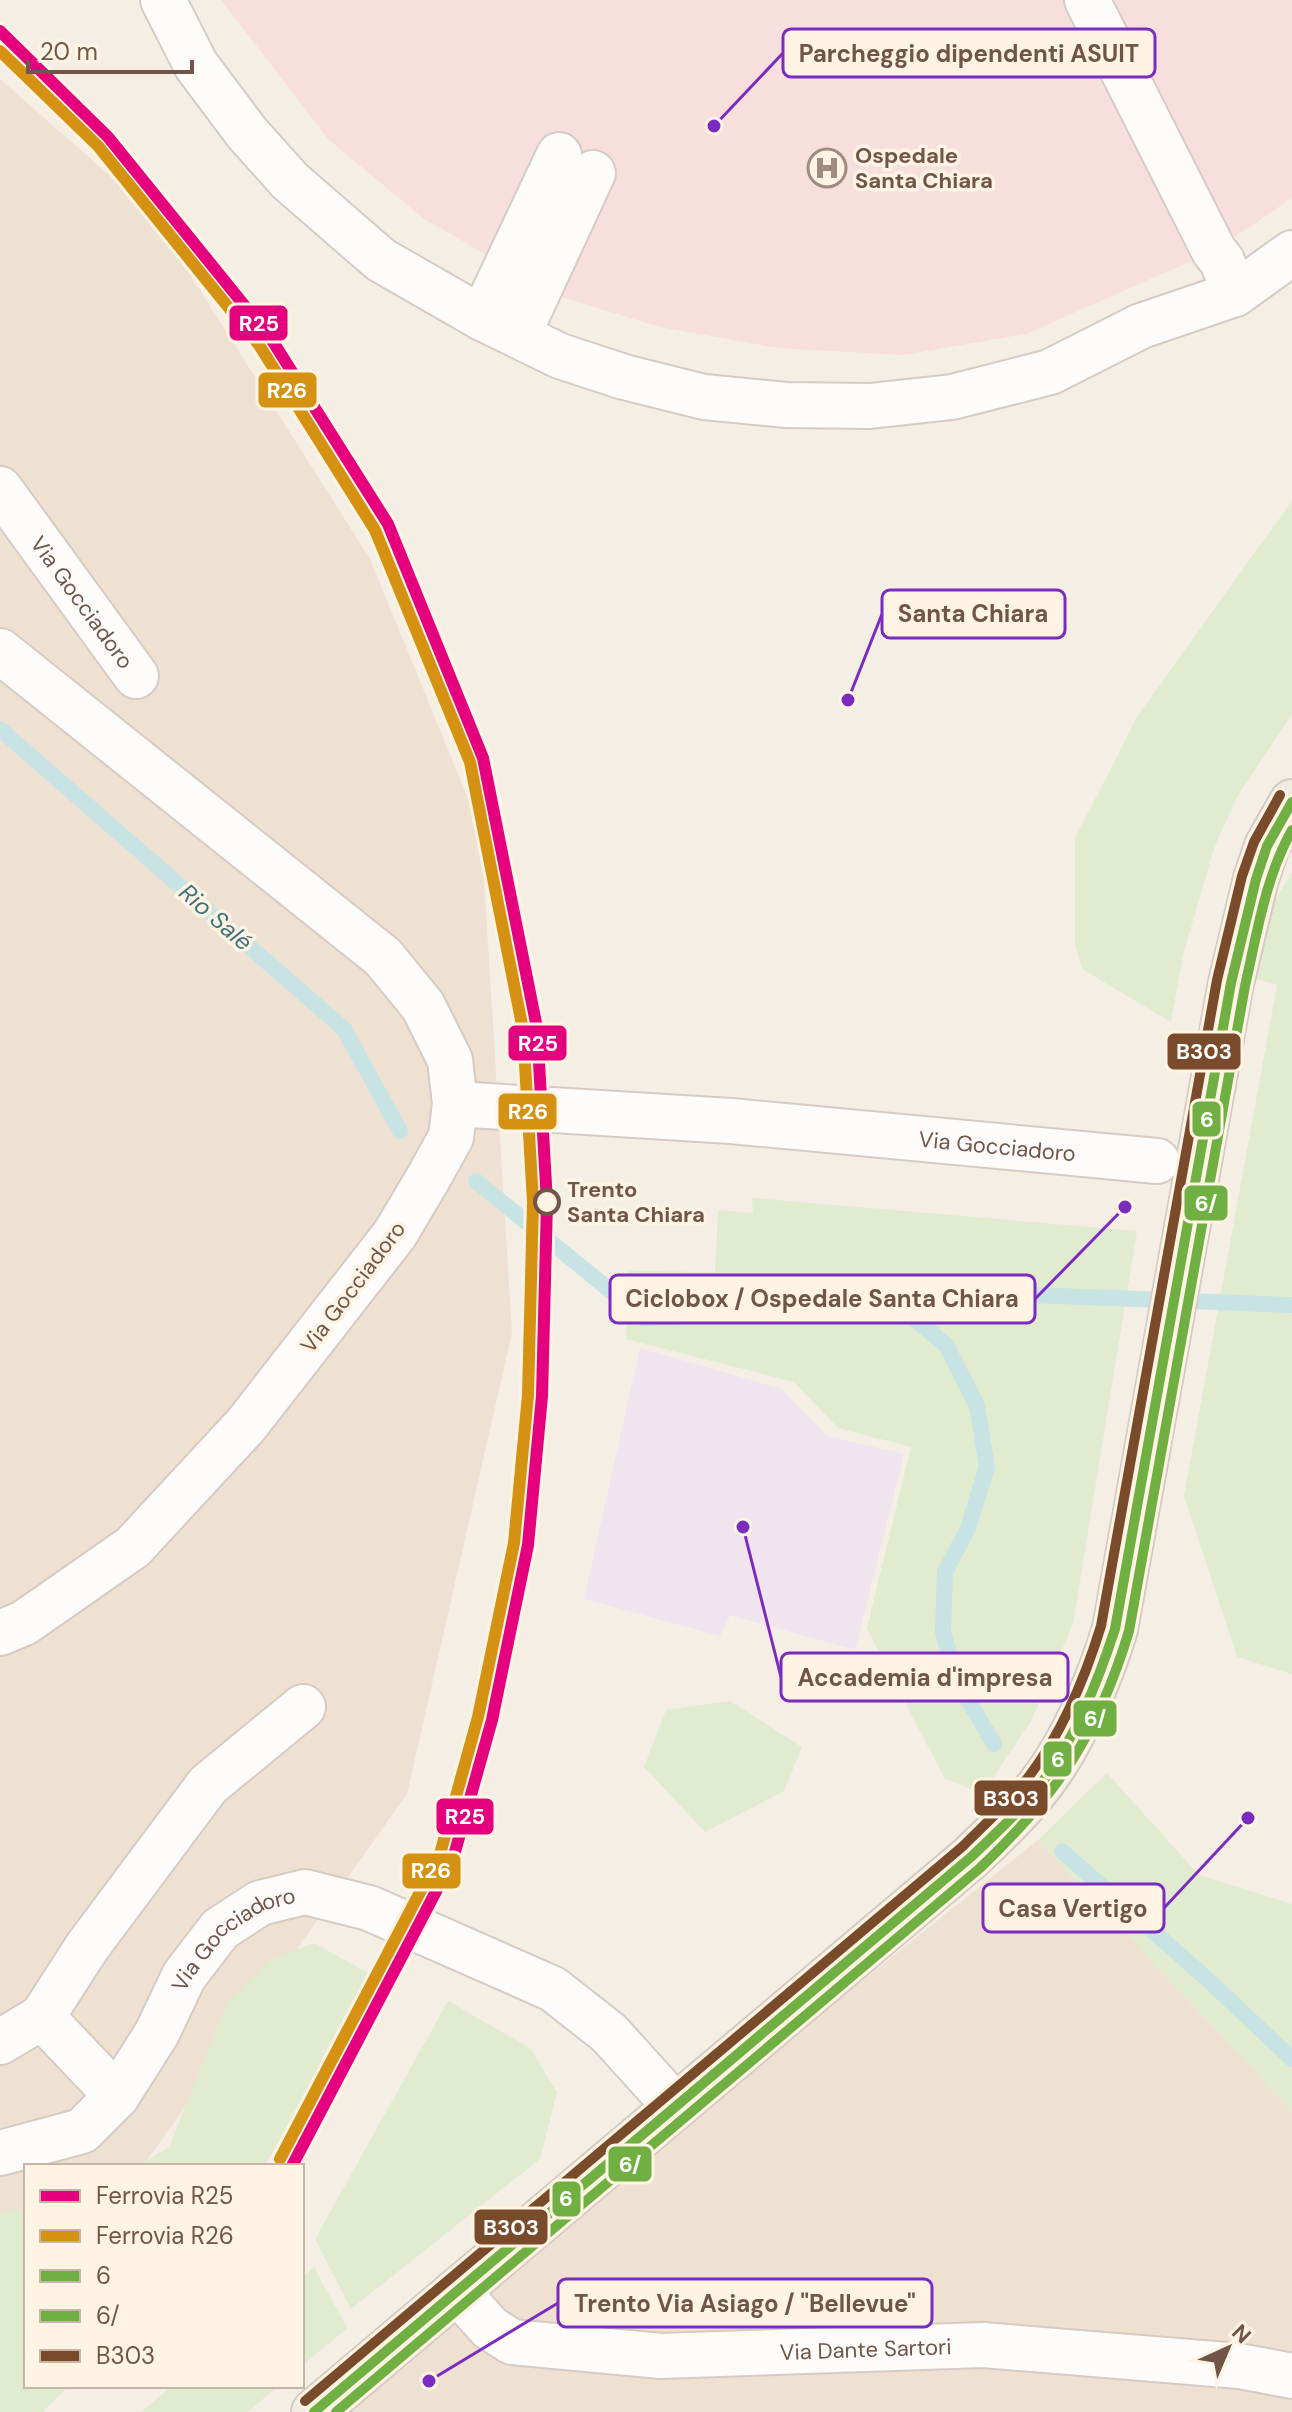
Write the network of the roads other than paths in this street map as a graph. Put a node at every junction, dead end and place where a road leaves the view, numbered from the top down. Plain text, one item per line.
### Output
1 (163, 0) edge
2 (1087, 0) edge
3 (576, 164) dead end
4 (1292, 253) edge
5 (1235, 294) junction
6 (511, 333) junction
7 (0, 489) edge
8 (0, 651) edge
9 (136, 676) dead end
10 (1292, 802) edge
11 (455, 1104) junction
12 (1157, 1161) dead end
13 (0, 1633) edge
14 (303, 1707) dead end
15 (42, 2017) junction
16 (0, 2042) edge
17 (117, 2096) junction
18 (675, 2106) junction
19 (0, 2153) edge
20 (457, 2291) junction
21 (1292, 2376) edge
22 (314, 2412) edge

1 - 6 street
2 - 5 street
3 - 6 street
4 - 5 street
5 - 6 street
7 - 9 street, Via Gocciadoro
8 - 11 street, Via Gocciadoro
10 - 18 main road
11 - 12 street, Via Gocciadoro
11 - 13 street, Via Gocciadoro
14 - 15 street
15 - 16 street
15 - 17 street
17 - 18 street, Via Gocciadoro
17 - 19 street, Via Gocciadoro
18 - 20 main road
20 - 21 street, Via Dante Sartori
20 - 22 main road

